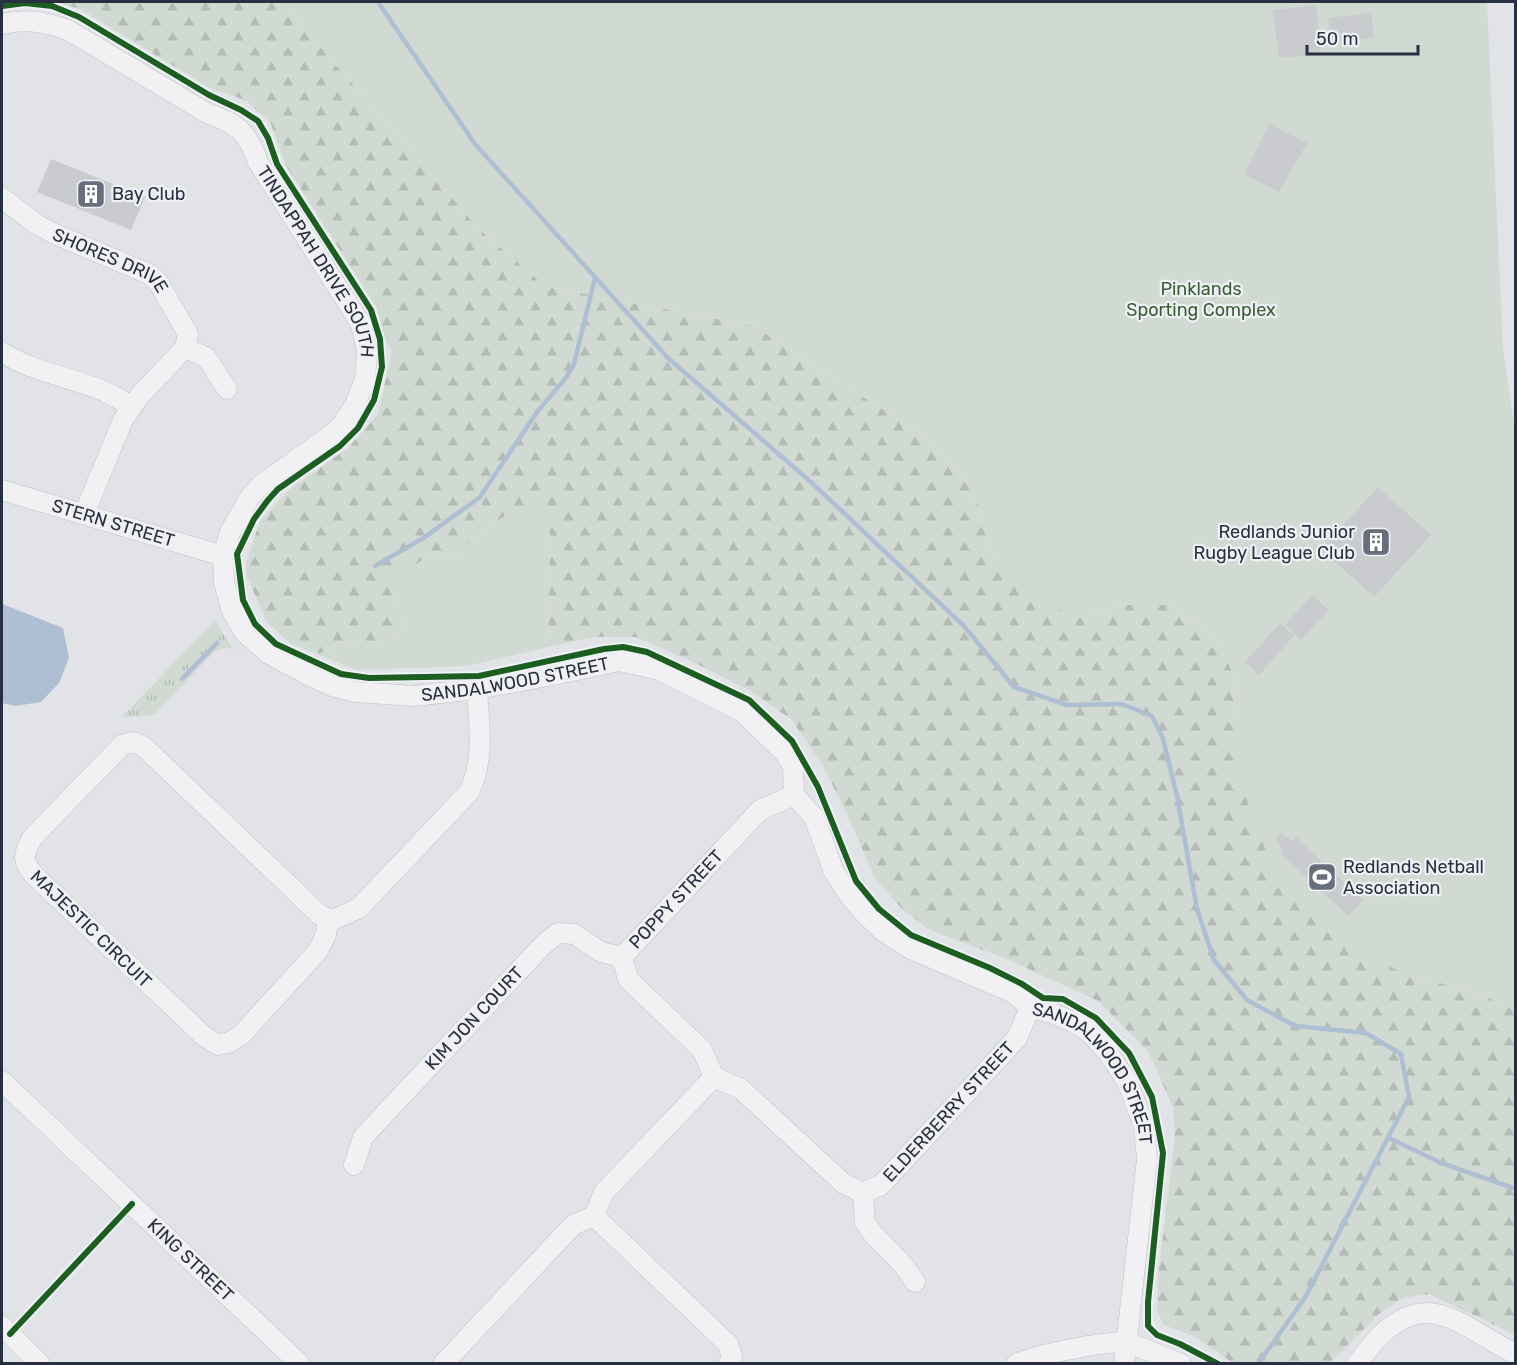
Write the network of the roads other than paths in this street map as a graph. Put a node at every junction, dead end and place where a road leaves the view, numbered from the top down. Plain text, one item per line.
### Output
1 (2, 24) edge
2 (2, 198) edge
3 (185, 348) junction
4 (2, 352) edge
5 (227, 389) dead end
6 (131, 406) junction
7 (2, 490) edge
8 (84, 514) junction
9 (224, 556) junction
10 (232, 611) joint
11 (477, 689) junction
12 (794, 795) junction
13 (328, 918) junction
14 (622, 957) junction
15 (1030, 1008) junction
16 (714, 1077) junction
17 (2, 1081) edge
18 (354, 1165) dead end
19 (863, 1193) junction
20 (594, 1216) junction
21 (915, 1282) dead end
22 (2, 1326) edge
23 (1125, 1342) junction
24 (1515, 1354) edge
25 (40, 1364) edge
26 (300, 1364) edge
27 (443, 1364) edge
28 (729, 1364) edge
29 (1016, 1364) edge
30 (1124, 1364) edge
31 (1180, 1364) edge
32 (1357, 1364) edge

1 - 9 street, TINDAPPAH DRIVE SOUTH
2 - 3 street, SHORES DRIVE
3 - 5 street
3 - 6 street
4 - 6 street
6 - 8 street
7 - 8 street, STERN STREET
8 - 9 street, STERN STREET
9 - 10 street, TINDAPPAH DRIVE SOUTH
10 - 11 street, SANDALWOOD STREET
11 - 12 street, SANDALWOOD STREET
11 - 13 street
12 - 14 street, POPPY STREET
12 - 15 street, SANDALWOOD STREET
13 - 13 street, MAJESTIC CIRCUIT
14 - 16 street, POPPY STREET
14 - 18 street, KIM JON COURT
15 - 19 street, ELDERBERRY STREET
15 - 23 street, SANDALWOOD STREET
16 - 19 street, ELDERBERRY STREET
16 - 20 street
17 - 26 street, KING STREET
19 - 21 street
20 - 27 street
20 - 28 street
22 - 25 street
23 - 29 street
23 - 30 street, SANDALWOOD STREET
23 - 31 street
24 - 32 street

